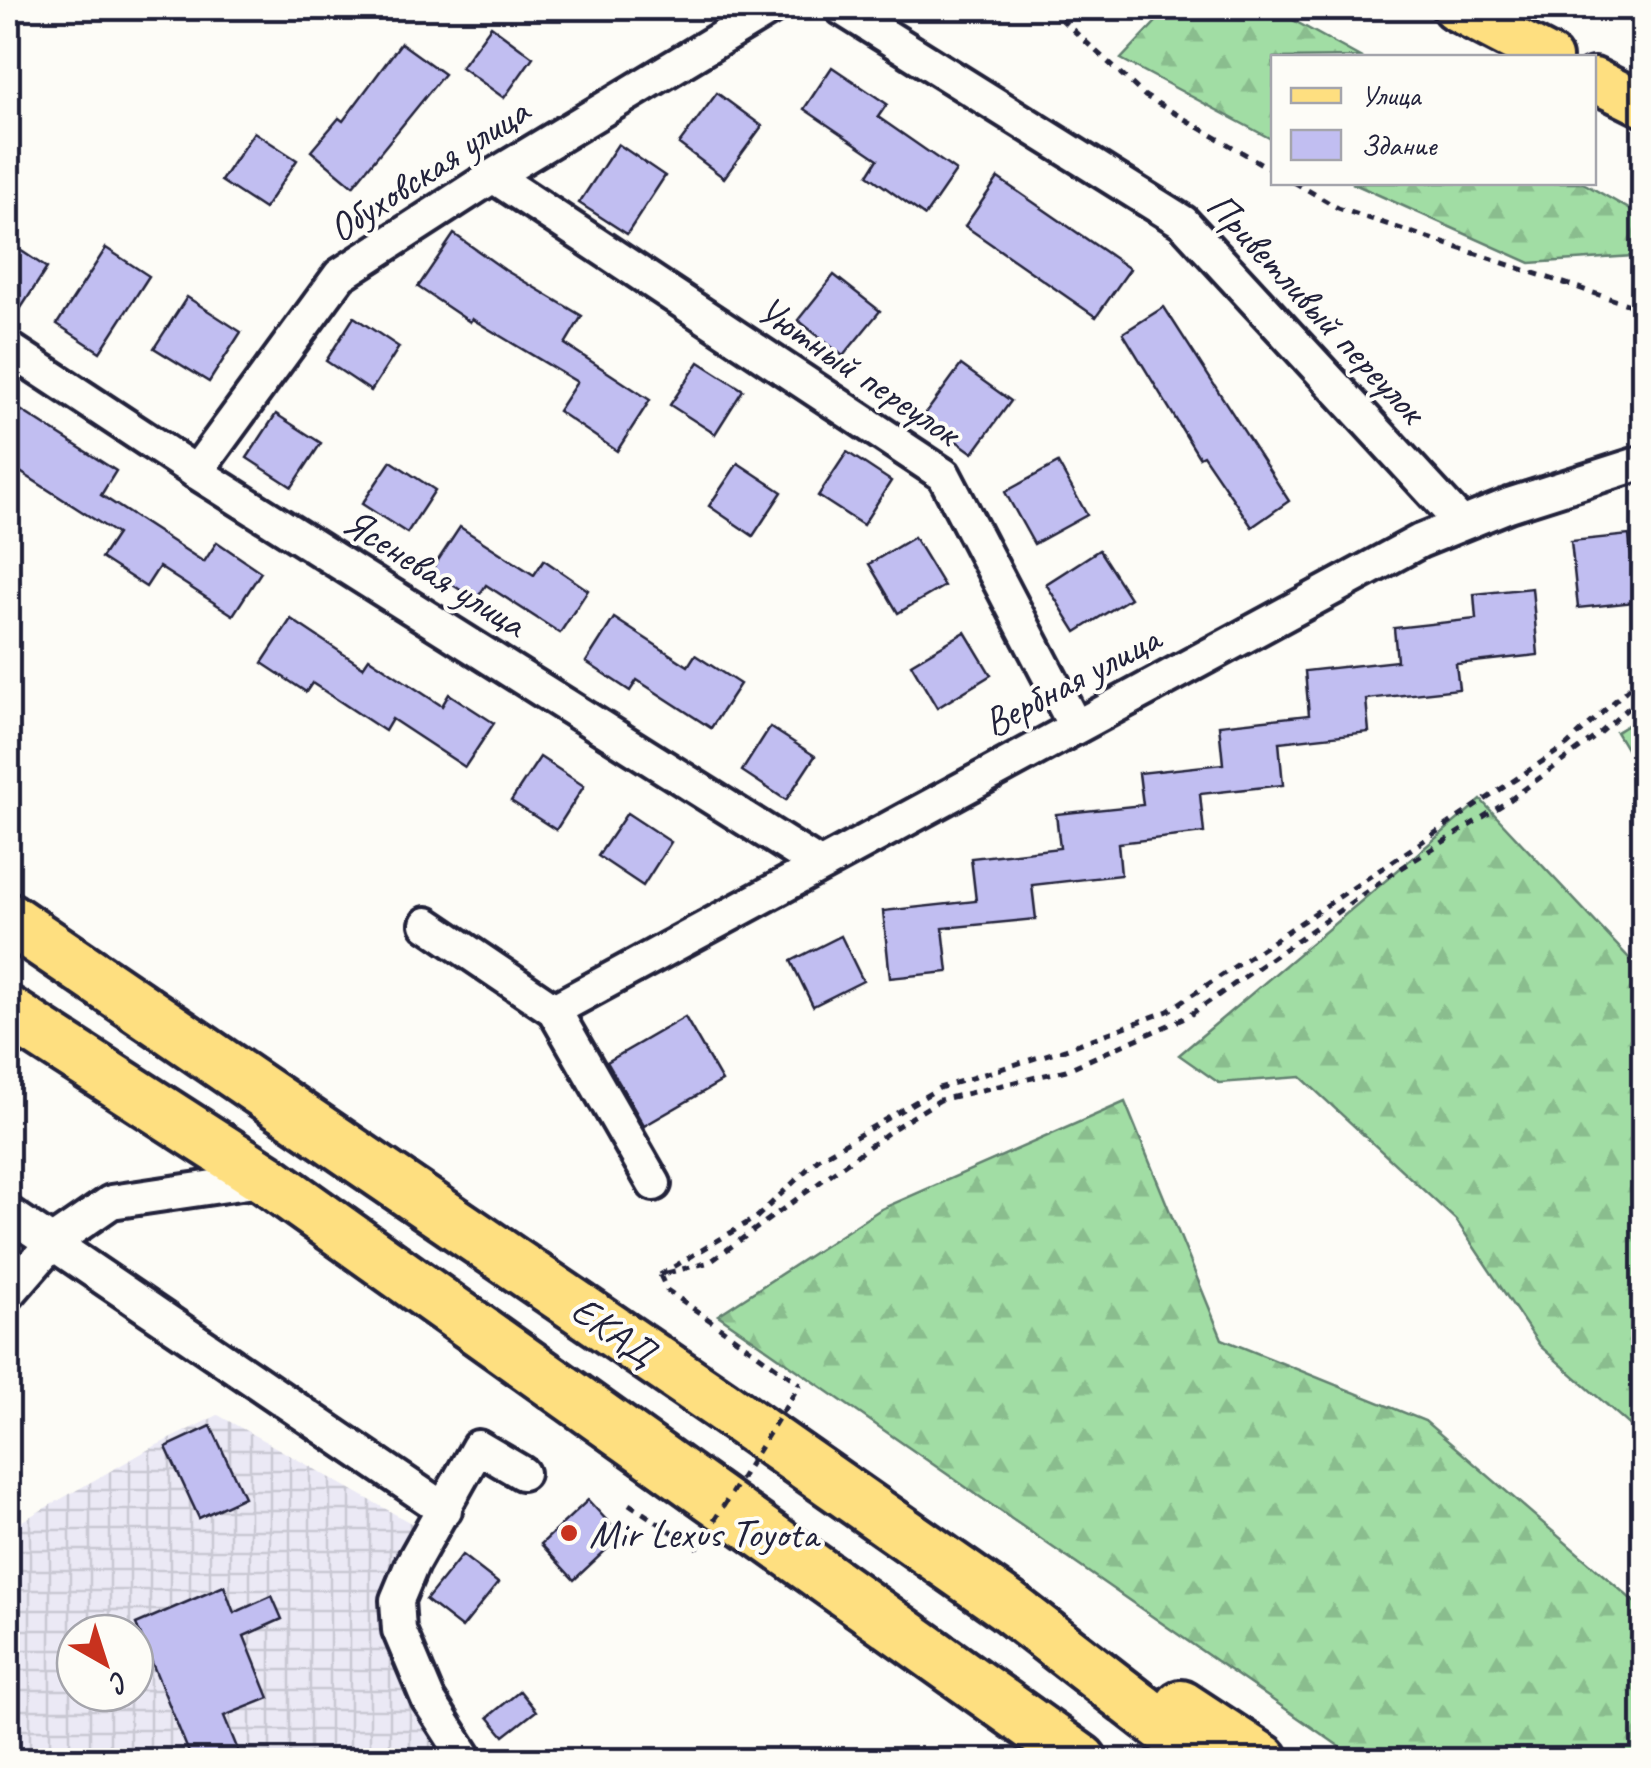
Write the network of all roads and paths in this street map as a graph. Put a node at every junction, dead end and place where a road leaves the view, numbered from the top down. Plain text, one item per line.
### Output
1 (770, 8) edge
2 (842, 8) edge
3 (1049, 8) edge
4 (1454, 8) edge
5 (1544, 55) edge
6 (1596, 81) edge
7 (1644, 105) edge
8 (1271, 169) edge
9 (492, 176) junction
10 (1299, 185) edge
11 (8, 348) edge
12 (1644, 352) edge
13 (1644, 462) edge
14 (196, 472) junction
15 (1461, 523) junction
16 (1644, 674) edge
17 (1644, 694) edge
18 (1075, 726) junction
19 (819, 865) junction
20 (8, 918) edge
21 (428, 924) dead end
22 (554, 1010) junction
23 (8, 1012) edge
24 (267, 1178) junction
25 (654, 1184) dead end
26 (8, 1213) edge
27 (53, 1242) junction
28 (660, 1274) junction
29 (8, 1294) edge
30 (522, 1472) dead end
31 (628, 1504) dead end
32 (445, 1510) junction
33 (1008, 1606) junction
34 (467, 1760) edge
35 (1082, 1760) edge
36 (1207, 1760) edge
37 (1262, 1760) edge

1 - 9 street, Обуховская улица
2 - 15 street, Приветливый переулок
3 - 8 path
4 - 5 main road
6 - 7 main road
9 - 14 street, Обуховская улица
9 - 18 street, Уютный переулок
10 - 12 path
11 - 14 street, Ясеневая улица
13 - 15 street, Вербная улица
14 - 19 street, Ясеневая улица
15 - 18 street, Вербная улица
16 - 28 path
17 - 28 path
18 - 19 street, Вербная улица
19 - 22 street, Вербная улица
20 - 33 highway, ЕКАД
21 - 22 street
22 - 25 street
23 - 24 highway, ЕКАД
24 - 27 street
24 - 35 highway, ЕКАД
26 - 27 street
27 - 29 street
27 - 32 street
28 - 31 path, bridge
30 - 32 street
32 - 34 street
33 - 36 highway, ЕКАД
33 - 37 highway

